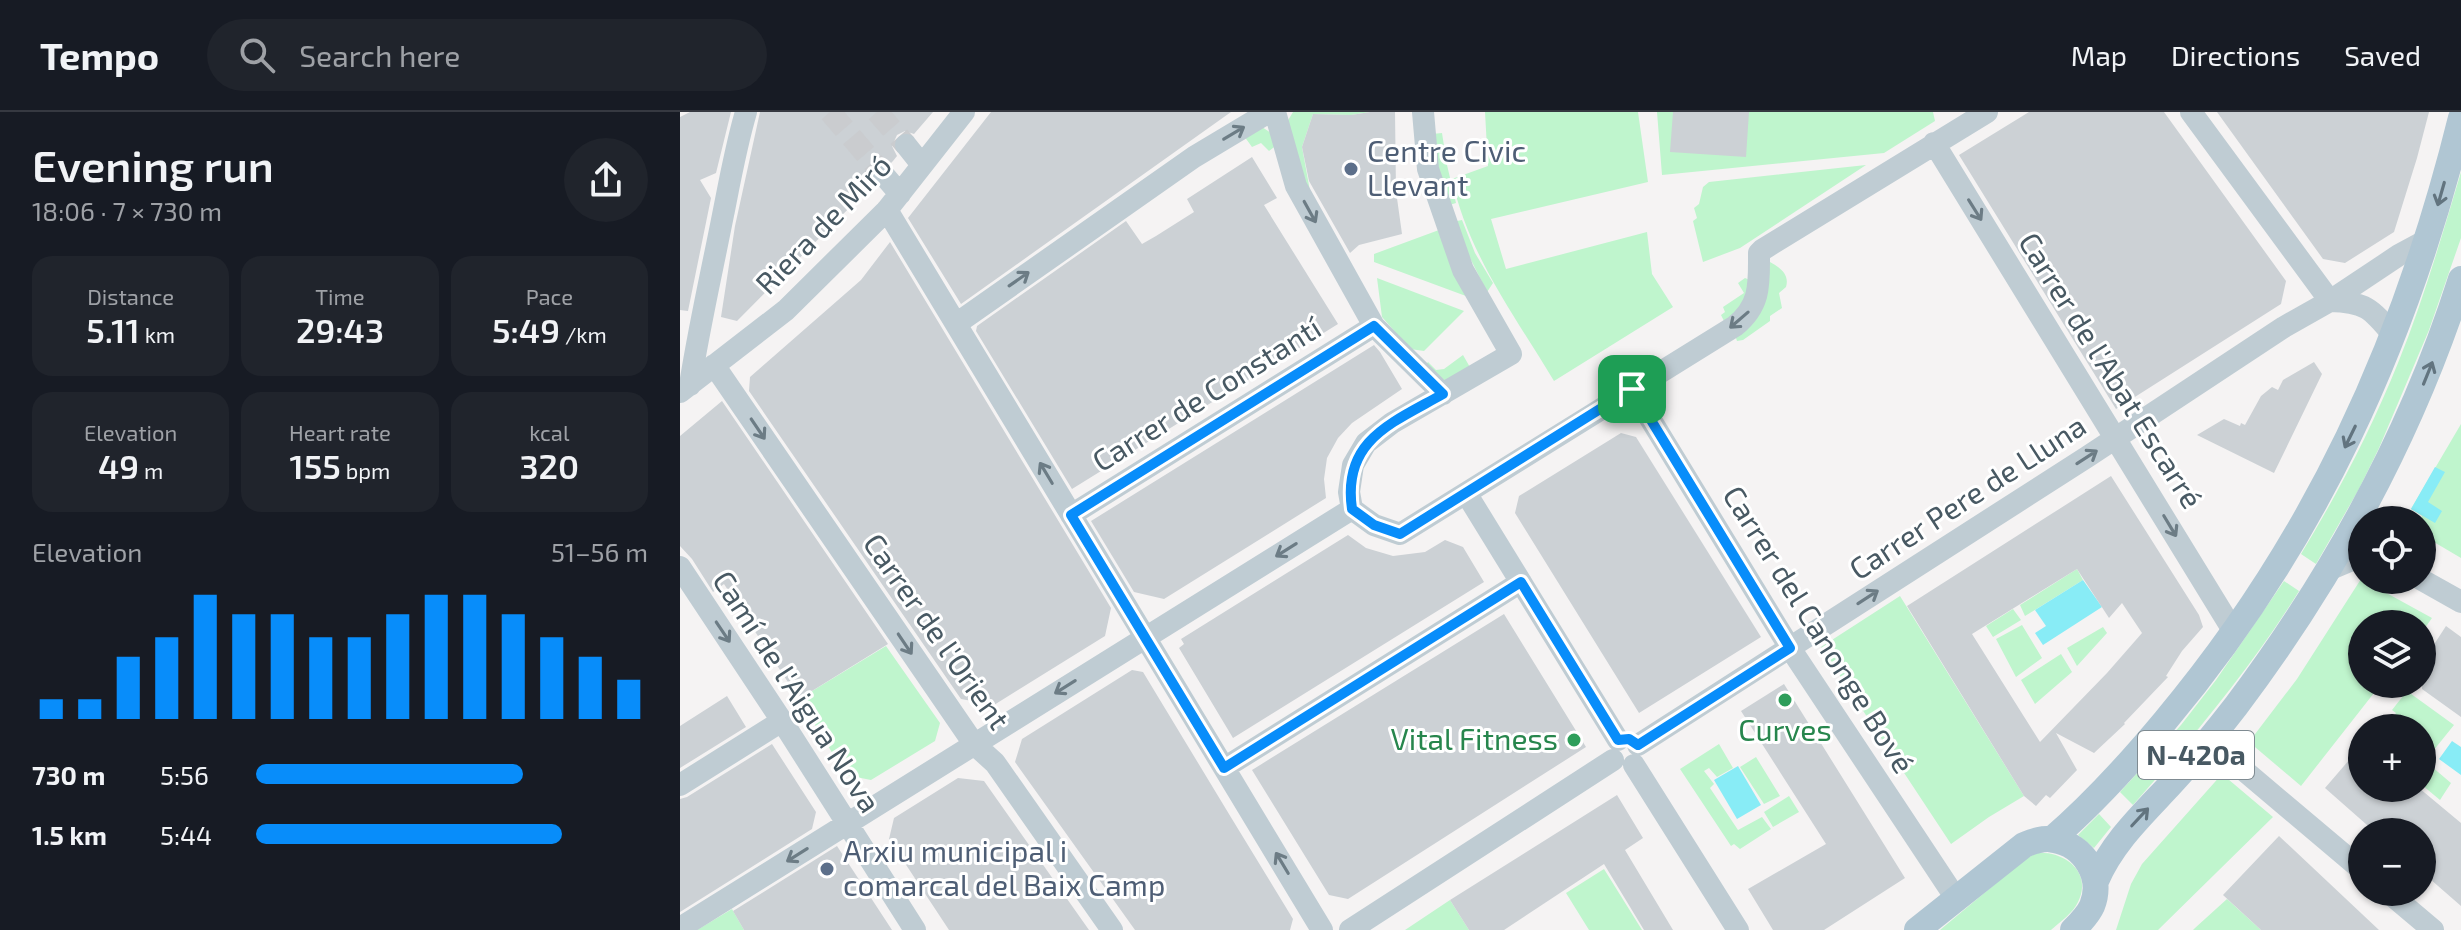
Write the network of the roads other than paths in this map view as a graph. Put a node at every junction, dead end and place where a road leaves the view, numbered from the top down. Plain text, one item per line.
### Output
1 (746, 112) edge
2 (964, 112) edge
3 (1272, 112) edge
4 (1423, 112) edge
5 (1987, 112) edge
6 (2191, 112) edge
7 (2461, 118) edge
8 (1934, 143) junction
9 (906, 145) tunnel mouth
10 (922, 165) junction
11 (882, 173) tunnel mouth
12 (893, 202) junction
13 (2425, 241) junction
14 (2461, 279) edge
15 (2330, 301) junction
16 (699, 323) junction
17 (956, 324) junction
18 (1374, 326) junction
19 (2393, 335) junction
20 (722, 358) junction
21 (685, 388) edge
22 (1632, 389) junction
23 (1443, 394) junction
24 (2117, 438) junction
25 (1466, 493) junction
26 (2367, 506) edge
27 (1352, 509) junction
28 (1071, 515) junction
29 (2348, 540) edge
30 (2348, 563) edge
31 (680, 567) edge
32 (2328, 570) junction
33 (1521, 582) junction
34 (2436, 588) edge
35 (2461, 602) edge
36 (2234, 632) junction
37 (1145, 638) junction
38 (1790, 648) junction
39 (782, 721) junction
40 (2208, 740) junction
41 (974, 744) junction
42 (1625, 752) junction
43 (1224, 768) junction
44 (680, 785) edge
45 (846, 824) junction
46 (2052, 839) junction
47 (2348, 858) edge
48 (2096, 881) junction
49 (1957, 900) junction
50 (2405, 906) edge
51 (680, 928) edge
52 (915, 930) edge
53 (1112, 930) edge
54 (1322, 930) edge
55 (1350, 930) edge
56 (1738, 930) edge
57 (1917, 930) edge
58 (2073, 930) edge
59 (2433, 930) edge

1 - 16 street
2 - 10 street, Riera de Miró
17 -> 3 street
3 -> 18 street
4 - 23 street
5 - 8 street
6 - 15 street
7 -> 13 main road, N-420a
8 -> 22 street
8 -> 24 street, Carrer de l'Abat Escarré
9 - 10 street
10 - 12 street, Riera de Miró
11 - 12 street
12 - 17 street
12 - 20 street, Riera de Miró
13 - 15 street, Carrer Pere de Lluna
13 - 19 main road, N-420a
26 -> 14 main road, N-420a
15 - 19 street
15 - 24 street, Carrer Pere de Lluna
16 - 20 street, Carrer de l'Orient
16 - 21 street
28 -> 17 street
18 - 23 street
18 - 28 street, Carrer de Constantí
19 -> 36 main road, N-420a
20 - 21 street, Riera de Miró
20 -> 41 street, Carrer de l'Orient
22 - 25 street
22 - 38 street, Carrer del Canonge Bové
23 - 27 street
24 -> 36 street, Carrer de l'Abat Escarré
38 -> 24 street, Carrer Pere de Lluna
25 - 27 street
25 - 33 street
27 -> 37 street
28 - 37 street
29 - 32 main road, N-420a
30 - 32 street
31 -> 39 street, Camí de l'Aigua Nova
32 - 40 main road, N-420a
33 - 42 street
33 - 43 street
34 - 35 street
36 - 46 main road, N-420a
37 -> 41 street
37 - 43 street
38 - 42 street, Carrer Pere de Lluna
38 - 49 street, Carrer del Canonge Bové
39 - 44 street
39 - 45 street, Camí de l'Aigua Nova
40 - 47 street
48 -> 40 main road, N-420a
41 - 45 street
41 - 53 street, Carrer de l'Orient
42 - 55 street, Carrer Pere de Lluna
42 - 56 street
54 -> 43 street
45 -> 51 street
45 - 52 street, Camí de l'Aigua Nova
46 - 48 main road
46 - 49 main road, N-420a
48 - 58 main road, N-420a
49 - 57 main road, N-420a
50 - 59 street

